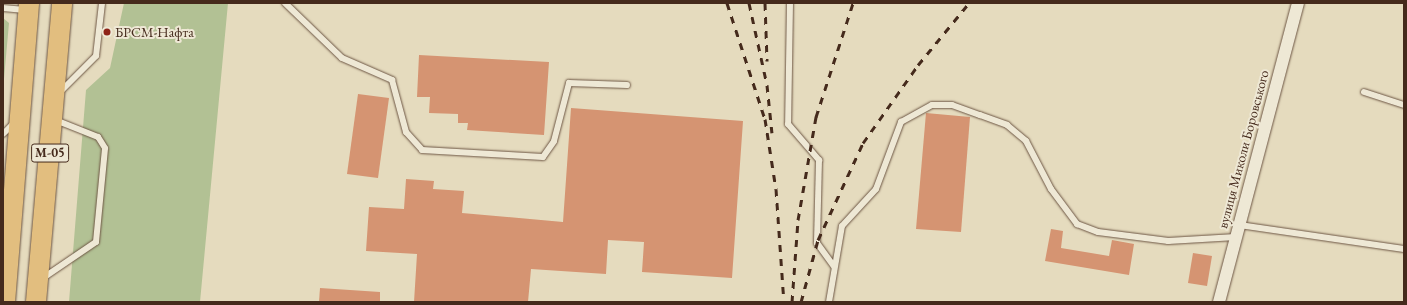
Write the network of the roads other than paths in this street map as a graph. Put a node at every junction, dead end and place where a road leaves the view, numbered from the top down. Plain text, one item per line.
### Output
1 (62, 3) edge
2 (102, 3) edge
3 (285, 3) edge
4 (790, 3) edge
5 (1298, 3) edge
6 (29, 7) edge
7 (3, 8) edge
8 (626, 85) dead end
9 (1364, 92) dead end
10 (54, 98) junction
11 (1404, 105) edge
12 (20, 116) junction
13 (53, 119) junction
14 (3, 134) edge
15 (1239, 225) junction
16 (1236, 238) junction
17 (1404, 249) edge
18 (834, 266) junction
19 (38, 281) junction
20 (5, 302) edge
21 (36, 302) edge
22 (830, 302) edge
23 (1219, 302) edge

1 - 10 main road, М-05
2 - 10 lane
3 - 8 lane
4 - 18 lane
5 - 15 street, вулиця Миколи Боровського
6 - 7 lane
6 - 12 main road, М-05
9 - 11 lane
10 - 13 main road, М-05
12 - 14 lane
12 - 20 main road, М-05
13 - 19 main road, М-05
13 - 19 lane
15 - 16 street, вулиця Миколи Боровського
15 - 17 lane
16 - 18 lane
16 - 23 street, вулиця Миколи Боровського
18 - 22 lane
19 - 21 main road, М-05

